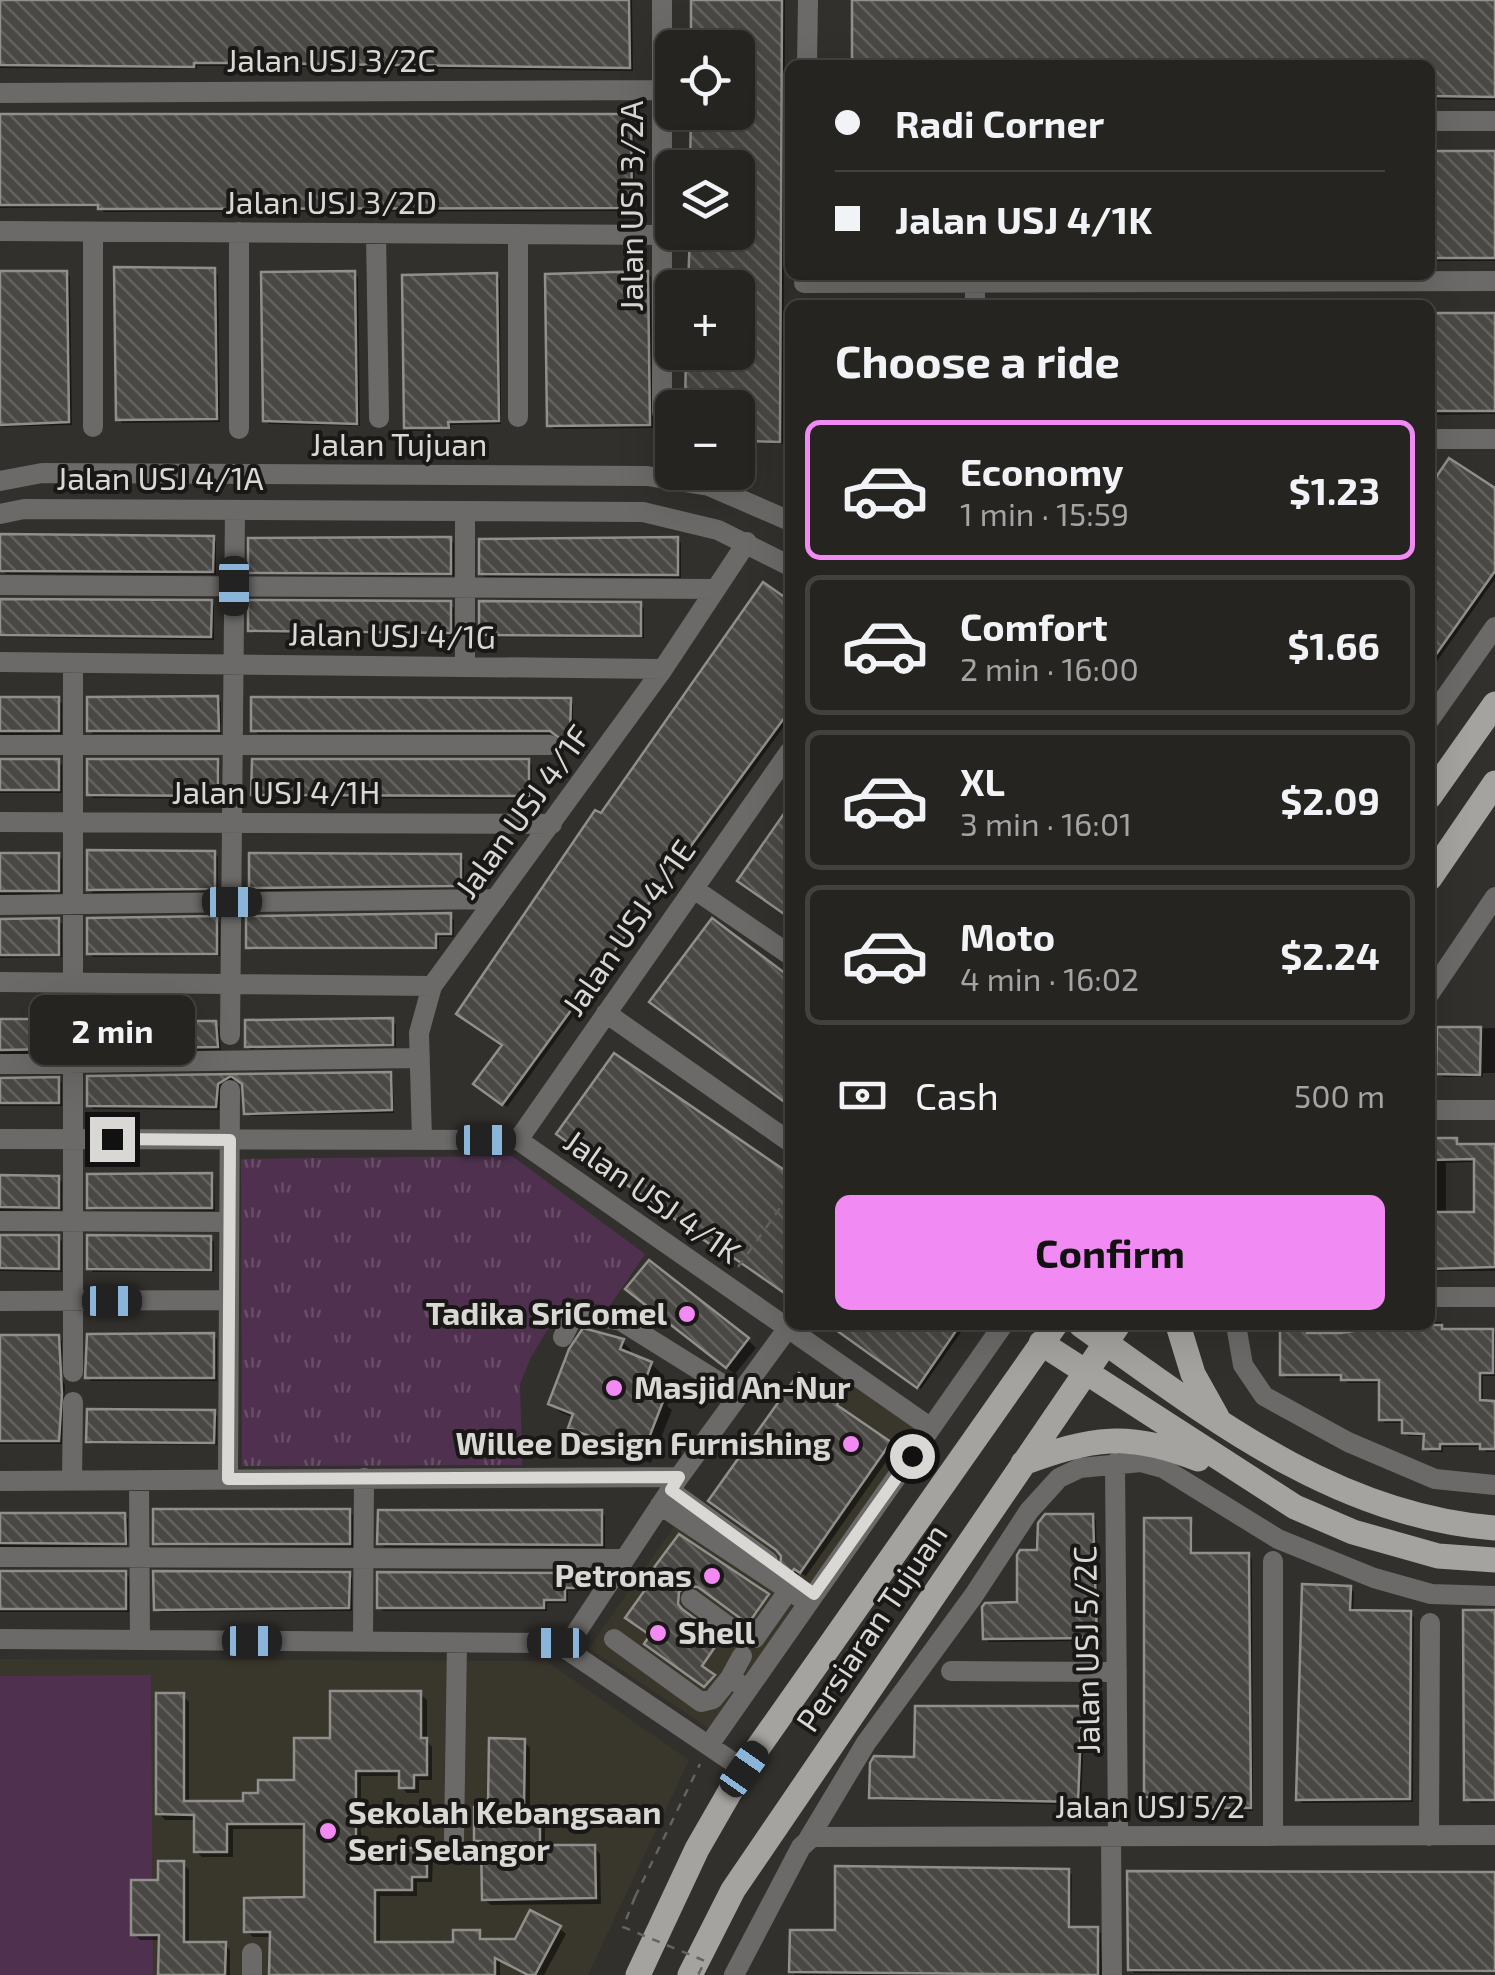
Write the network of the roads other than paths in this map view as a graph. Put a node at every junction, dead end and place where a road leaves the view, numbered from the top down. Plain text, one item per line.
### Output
1 (662, 0) edge
2 (808, 0) edge
3 (662, 30) edge
4 (808, 60) edge
5 (655, 90) edge
6 (0, 92) edge
7 (1435, 121) edge
8 (1495, 121) edge
9 (0, 231) edge
10 (93, 232) junction
11 (239, 232) junction
12 (376, 233) junction
13 (518, 234) junction
14 (655, 235) edge
15 (662, 250) edge
16 (861, 280) edge
17 (1495, 281) edge
18 (975, 282) junction
19 (975, 300) edge
20 (662, 390) edge
21 (518, 416) dead end
22 (379, 418) dead end
23 (93, 428) dead end
24 (239, 429) dead end
25 (1435, 439) edge
26 (1495, 440) edge
27 (0, 480) edge
28 (234, 510) junction
29 (465, 511) junction
30 (0, 514) edge
31 (785, 519) edge
32 (746, 542) junction
33 (785, 563) edge
34 (0, 585) edge
35 (234, 586) junction
36 (465, 587) junction
37 (716, 589) junction
38 (1495, 628) edge
39 (0, 662) edge
40 (73, 662) junction
41 (233, 664) junction
42 (465, 667) junction
43 (662, 670) junction
44 (1495, 704) edge
45 (1435, 712) edge
46 (0, 745) edge
47 (73, 745) junction
48 (233, 745) junction
49 (550, 745) dead end
50 (785, 760) edge
51 (1495, 784) edge
52 (1435, 789) edge
53 (0, 822) edge
54 (73, 822) junction
55 (232, 823) junction
56 (552, 824) junction
57 (1435, 871) edge
58 (694, 888) junction
59 (1495, 897) edge
60 (496, 899) junction
61 (232, 902) junction
62 (0, 904) edge
63 (73, 904) junction
64 (1488, 920) edge
65 (785, 952) edge
66 (0, 982) edge
67 (73, 982) junction
68 (231, 984) junction
69 (432, 986) junction
70 (1435, 987) edge
71 (606, 1013) junction
72 (230, 1035) dead end
73 (420, 1058) junction
74 (73, 1063) junction
75 (0, 1064) edge
76 (230, 1090) dead end
77 (1435, 1110) edge
78 (1495, 1110) edge
79 (785, 1138) edge
80 (0, 1139) edge
81 (73, 1139) junction
82 (230, 1140) junction
83 (422, 1140) junction
84 (518, 1140) junction
85 (0, 1221) edge
86 (73, 1221) junction
87 (229, 1222) junction
88 (1435, 1296) edge
89 (1495, 1297) edge
90 (229, 1300) junction
91 (0, 1301) edge
92 (73, 1301) junction
93 (785, 1326) edge
94 (786, 1330) edge
95 (791, 1330) edge
96 (1000, 1330) edge
97 (1180, 1330) edge
98 (1237, 1330) edge
99 (1048, 1334) edge
100 (1112, 1334) edge
101 (562, 1336) dead end
102 (1087, 1371) junction
103 (73, 1372) dead end
104 (738, 1394) junction
105 (73, 1402) dead end
106 (1219, 1421) junction
107 (931, 1428) junction
108 (1023, 1463) junction
109 (1115, 1463) junction
110 (364, 1478) junction
111 (228, 1479) junction
112 (1248, 1479) junction
113 (72, 1480) junction
114 (138, 1480) junction
115 (0, 1481) edge
116 (1495, 1485) edge
117 (670, 1491) junction
118 (1495, 1528) edge
119 (0, 1557) edge
120 (139, 1558) junction
121 (363, 1558) junction
122 (624, 1559) junction
123 (1495, 1560) edge
124 (1273, 1561) dead end
125 (788, 1590) junction
126 (1495, 1596) edge
127 (691, 1599) dead end
128 (811, 1599) junction
129 (1430, 1623) dead end
130 (0, 1639) edge
131 (614, 1639) dead end
132 (140, 1640) junction
133 (363, 1642) junction
134 (458, 1643) junction
135 (566, 1648) junction
136 (742, 1656) dead end
137 (951, 1671) dead end
138 (1117, 1672) junction
139 (739, 1684) junction
140 (709, 1744) junction
141 (744, 1769) junction
142 (1495, 1835) edge
143 (1273, 1836) junction
144 (1430, 1836) junction
145 (1115, 1837) junction
146 (807, 1839) junction
147 (454, 1840) dead end
148 (252, 1952) dead end
149 (252, 1975) edge
150 (638, 1975) edge
151 (694, 1975) edge
152 (734, 1975) edge
153 (1112, 1975) edge

1 - 3 street, Jalan USJ 3/2A
2 - 4 street
5 - 6 street, Jalan USJ 3/2C
7 - 8 street
9 - 10 street, Jalan USJ 3/2D
10 - 11 street, Jalan USJ 3/2D
10 - 23 street
11 - 12 street, Jalan USJ 3/2D
11 - 24 street
12 - 13 street, Jalan USJ 3/2D
12 - 22 street
13 - 14 street, Jalan USJ 3/2D
13 - 21 street
15 - 20 street, Jalan USJ 3/2A
16 - 18 street
17 - 18 street
18 - 19 street
25 - 26 street
27 - 31 street, Jalan Tujuan
28 - 29 street, Jalan USJ 4/1A
28 - 30 street, Jalan USJ 4/1A
28 - 35 street
29 - 32 street, Jalan USJ 4/1A
29 - 36 street
32 - 33 street, Jalan USJ 4/1A
32 - 37 street, Jalan USJ 4/1F
34 - 35 street
35 - 36 street
35 - 41 street
36 - 37 street
36 - 42 street
37 - 43 street, Jalan USJ 4/1F
38 - 45 street
39 - 40 street, Jalan USJ 4/1G
40 - 41 street, Jalan USJ 4/1G
40 - 47 street
41 - 42 street, Jalan USJ 4/1G
41 - 48 street
42 - 43 street, Jalan USJ 4/1G
43 - 56 street, Jalan USJ 4/1F
44 - 52 main road
46 - 47 street
47 - 48 street
47 - 54 street
48 - 49 street
48 - 55 street
50 - 58 street, Jalan USJ 4/1E
51 - 57 main road
53 - 54 street, Jalan USJ 4/1H
54 - 55 street, Jalan USJ 4/1H
54 - 63 street
55 - 56 street, Jalan USJ 4/1H
55 - 61 street
56 - 60 street, Jalan USJ 4/1F
58 - 65 street
58 - 71 street, Jalan USJ 4/1E
59 - 64 street
60 - 61 street
60 - 69 street, Jalan USJ 4/1F
61 - 63 street
61 - 68 street
62 - 63 street
63 - 67 street
64 - 70 street
66 - 67 street
67 - 68 street
67 - 74 street
68 - 69 street
68 - 72 street
69 - 73 street, Jalan USJ 4/1F
71 - 79 street
71 - 84 street, Jalan USJ 4/1E
73 - 74 street
73 - 83 street, Jalan USJ 4/1F
74 - 75 street
74 - 81 street
76 - 82 street
77 - 78 street
80 - 81 street, Jalan USJ 4/1K
81 - 82 street, Jalan USJ 4/1K
81 - 86 street
82 - 83 street, Jalan USJ 4/1K
82 - 87 street
83 - 84 street, Jalan USJ 4/1K
84 - 93 street, Jalan USJ 4/1K
85 - 86 street
86 - 87 street
86 - 92 street
87 - 90 street
88 - 89 street
90 - 92 street
90 - 111 street
91 - 92 street
92 - 103 street
94 - 104 street
95 - 107 street, Jalan USJ 4/1K
96 - 107 street
97 - 106 main road
98 - 116 street
99 - 102 main road
99 - 141 main road, Persiaran Tujuan
100 - 102 main road, Persiaran Tujuan
100 - 106 main road
101 - 104 street
102 - 108 main road, Persiaran Tujuan
102 - 112 main road
104 - 117 street
105 - 113 street
106 - 118 main road
107 - 128 street
108 - 112 main road
108 - 151 main road, Persiaran Tujuan
109 - 126 street
109 - 138 street, Jalan USJ 5/2C
109 - 146 street
110 - 111 street
110 - 117 street
110 - 121 street
111 - 114 street
112 - 123 main road
113 - 114 street
113 - 115 street
114 - 120 street
117 - 122 street
117 - 125 street
117 - 128 street
119 - 120 street
120 - 121 street
120 - 132 street
121 - 122 street
121 - 133 street
122 - 135 street
124 - 143 street
125 - 127 street
125 - 128 street
128 - 139 street
129 - 144 street
130 - 132 street
131 - 139 street
132 - 133 street
133 - 134 street
134 - 135 street
134 - 147 street
135 - 140 street
136 - 139 street
137 - 138 street
138 - 145 street, Jalan USJ 5/2C
139 - 140 street
140 - 141 street
141 - 150 main road, Persiaran Tujuan
142 - 144 street, Jalan USJ 5/2
143 - 144 street, Jalan USJ 5/2
143 - 145 street, Jalan USJ 5/2
145 - 146 street, Jalan USJ 5/2
145 - 153 street, Jalan USJ 5/2C
146 - 152 street
148 - 149 street

